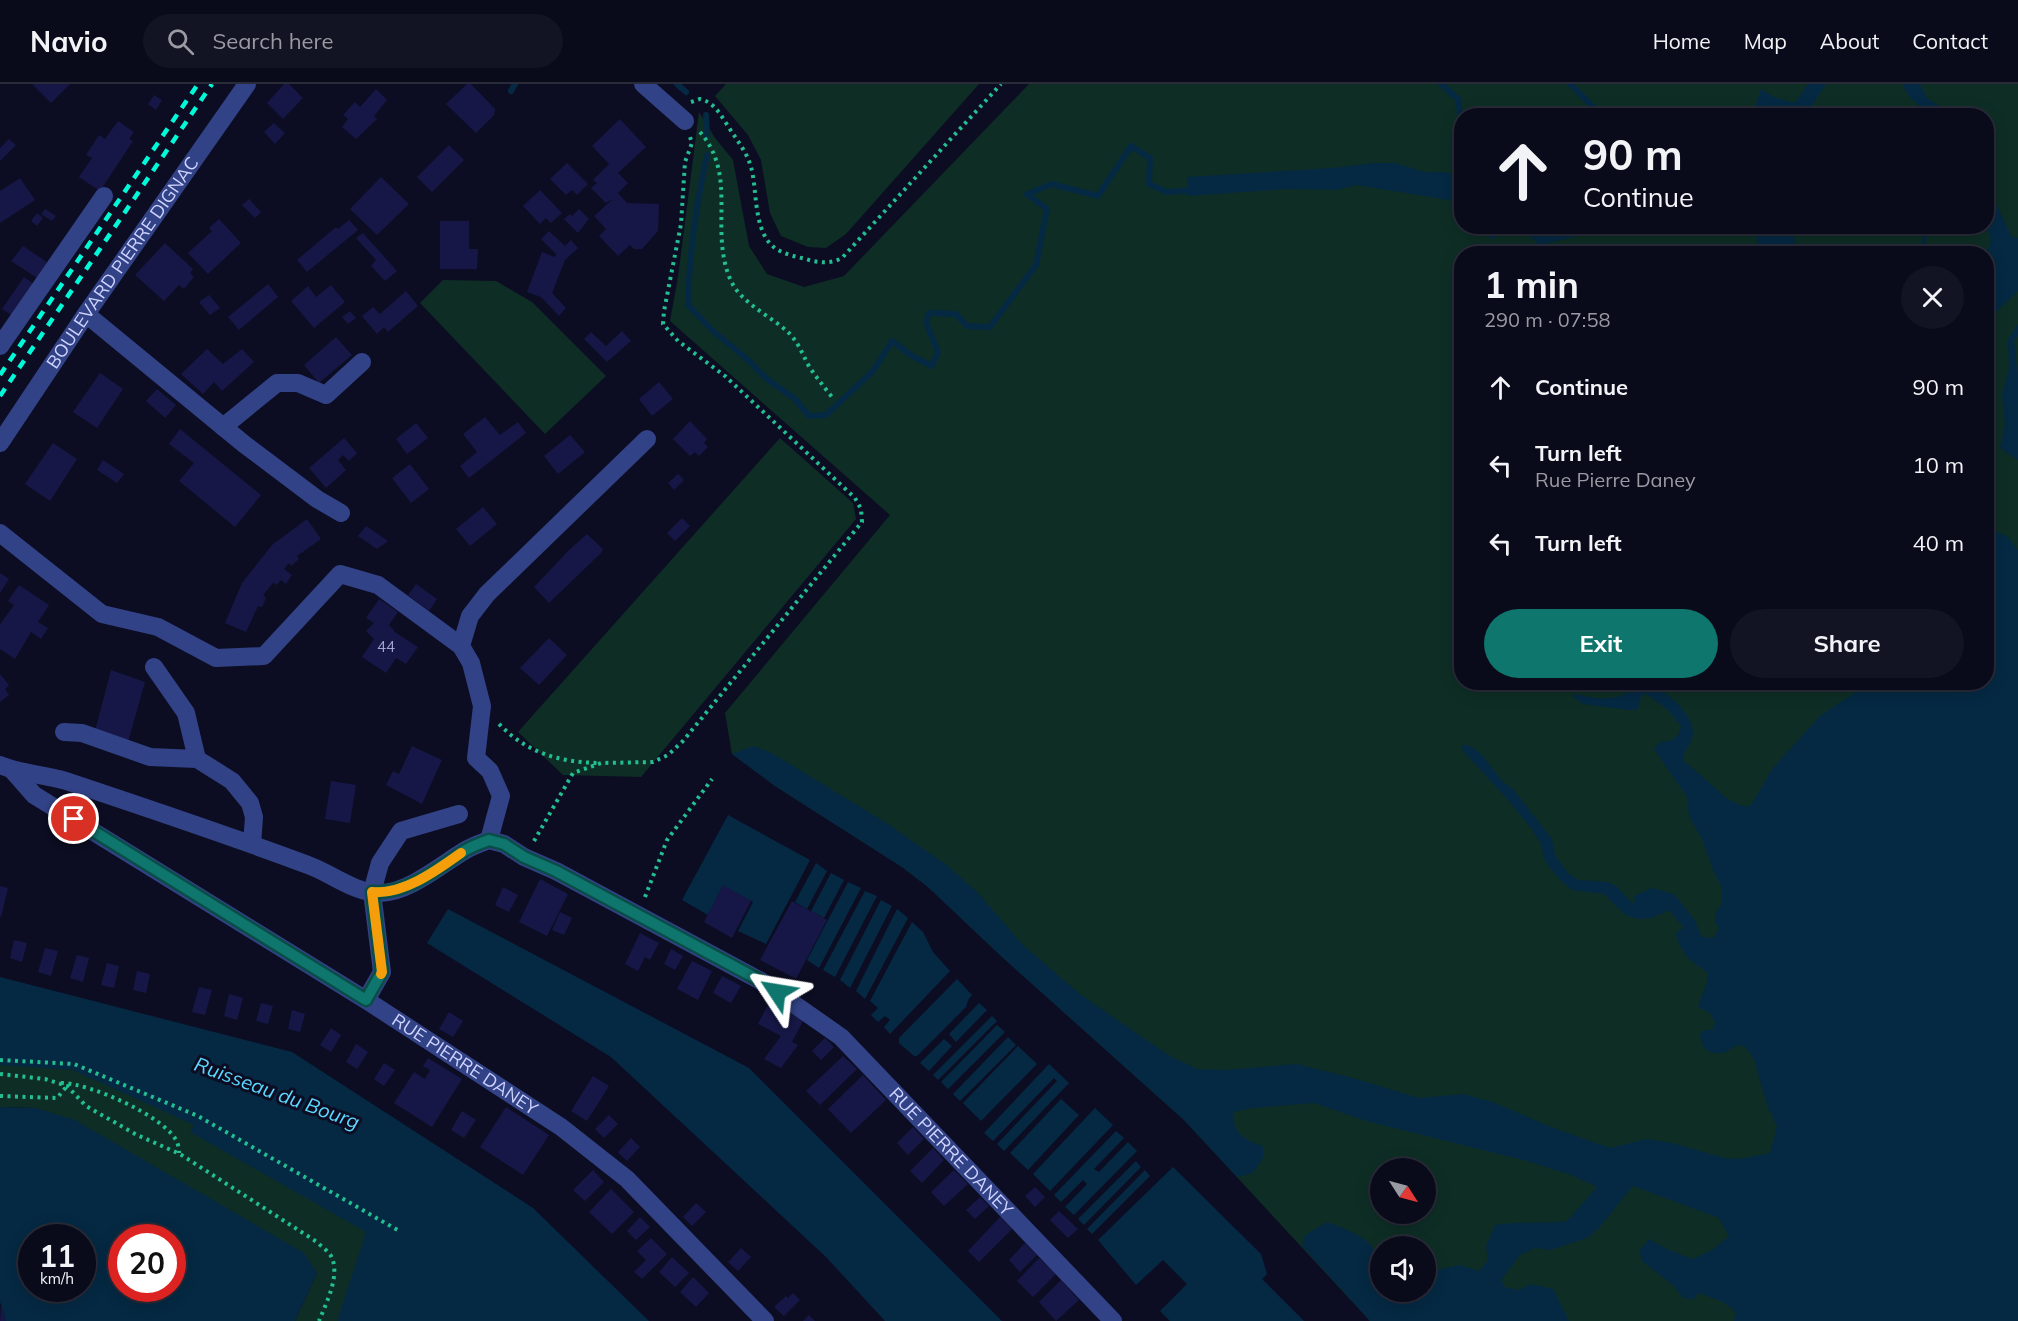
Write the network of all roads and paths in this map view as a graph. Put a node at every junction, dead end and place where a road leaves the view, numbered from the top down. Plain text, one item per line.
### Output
1 (247, 84) edge
2 (643, 84) edge
3 (1001, 84) edge
4 (684, 121) junction
5 (104, 196) dead end
6 (86, 314) junction
7 (0, 346) edge
8 (362, 362) dead end
9 (832, 397) dead end
10 (223, 427) junction
11 (647, 439) dead end
12 (0, 443) edge
13 (341, 513) dead end
14 (0, 533) edge
15 (461, 646) junction
16 (154, 667) dead end
17 (482, 706) junction
18 (64, 732) dead end
19 (197, 759) junction
20 (602, 763) junction
21 (7, 768) edge
22 (712, 779) dead end
23 (459, 814) dead end
24 (489, 840) junction
25 (252, 844) junction
26 (524, 857) junction
27 (372, 892) junction
28 (639, 915) junction
29 (366, 1000) junction
30 (0, 1060) edge
31 (0, 1074) edge
32 (58, 1083) junction
33 (67, 1086) junction
34 (0, 1096) edge
35 (180, 1154) junction
36 (401, 1232) dead end
37 (319, 1321) edge
38 (765, 1321) edge
39 (1113, 1321) edge

1 - 6 street, BOULEVARD PIERRE DIGNAC
2 - 4 street
3 - 4 path
4 - 9 path
4 - 20 path
5 - 7 street
6 - 10 street
6 - 12 street, BOULEVARD PIERRE DIGNAC
8 - 10 street
10 - 13 street
11 - 15 street
14 - 15 street
15 - 17 street
16 - 19 street
17 - 20 path
17 - 24 street
18 - 19 street
19 - 25 street
20 - 26 path
21 - 25 street, RUE PIERRE DANEY
21 - 29 street, RUE PIERRE DANEY
22 - 28 path
23 - 27 street
24 - 26 street, RUE PIERRE DANEY
24 - 27 street, RUE PIERRE DANEY
25 - 27 street, RUE PIERRE DANEY
26 - 28 street, RUE PIERRE DANEY
27 - 29 street
28 - 39 street, RUE PIERRE DANEY
29 - 38 street, RUE PIERRE DANEY
30 - 36 path
31 - 32 path
32 - 33 path
32 - 35 path
33 - 34 path
33 - 35 path
35 - 37 path

